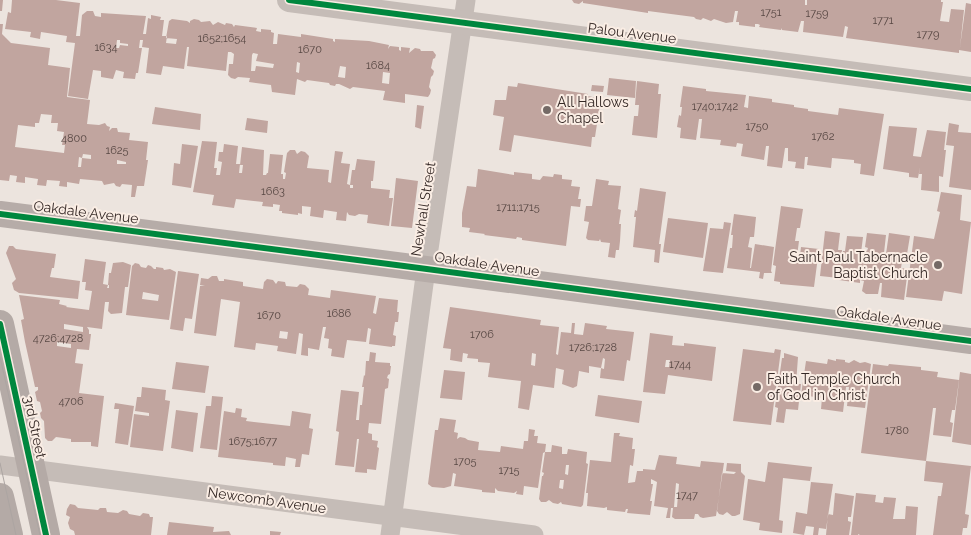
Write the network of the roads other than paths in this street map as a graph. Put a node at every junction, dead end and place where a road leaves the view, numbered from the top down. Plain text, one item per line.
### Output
1 (290, 0) edge
2 (466, 0) edge
3 (464, 24) junction
4 (971, 89) edge
5 (0, 214) edge
6 (426, 269) junction
7 (0, 324) edge
8 (971, 341) edge
9 (0, 465) edge
10 (31, 469) junction
11 (0, 497) edge
12 (392, 526) edge
13 (9, 535) edge
14 (46, 535) edge
15 (534, 535) edge

1 - 3 street, Palou Avenue
2 - 3 street, Newhall Street
3 - 4 street, Palou Avenue
3 - 6 street, Newhall Street
5 - 6 main road, Oakdale Avenue
6 - 8 main road, Oakdale Avenue
6 - 12 street, Newhall Street
7 - 10 main road, 3rd Street
9 - 10 street, Newcomb Avenue
10 - 12 street, Newcomb Avenue
10 - 14 main road, 3rd Street
11 - 13 main road
12 - 15 street, Newcomb Avenue

